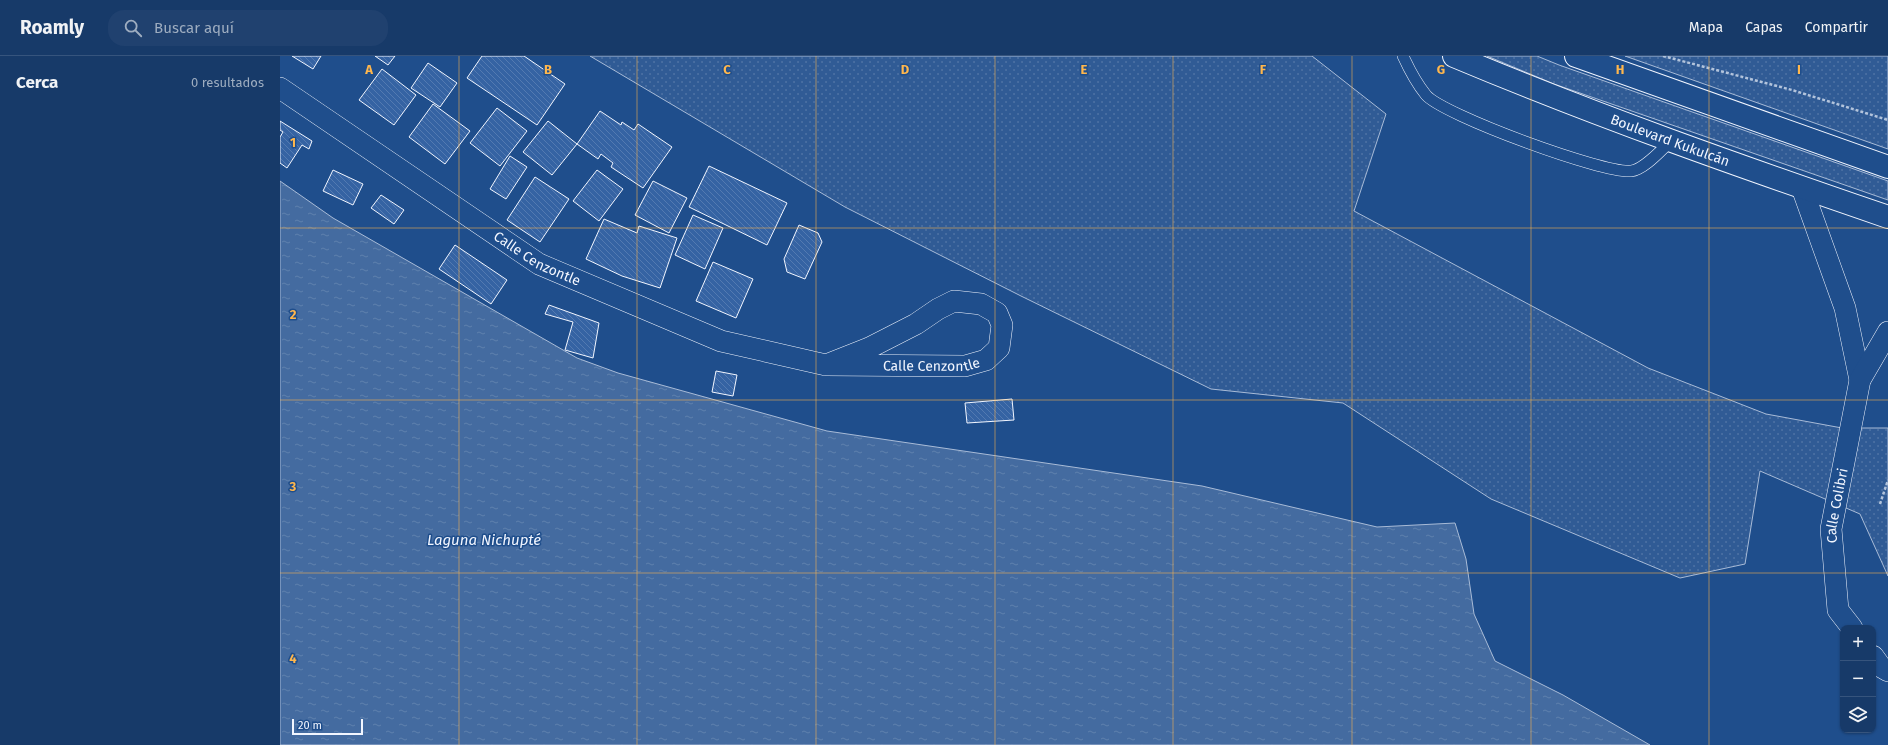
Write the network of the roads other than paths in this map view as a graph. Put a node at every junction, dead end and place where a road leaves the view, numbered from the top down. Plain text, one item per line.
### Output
1 (1403, 56) edge
2 (1454, 56) edge
3 (1576, 56) edge
4 (280, 88) edge
5 (1672, 140) junction
6 (1888, 167) edge
7 (1802, 188) junction
8 (1888, 217) edge
9 (1888, 332) edge
10 (826, 365) junction
11 (1860, 380) junction
12 (1850, 625) edge
13 (1876, 660) edge
14 (1888, 671) edge

1 - 5 lane
2 - 5 main road, Boulevard Kukulcán
3 - 6 main road
4 - 10 street, Calle Cenzontle
5 - 7 main road, Boulevard Kukulcán
7 - 8 main road, Boulevard Kukulcán
7 - 11 street, Calle Colibri
9 - 11 street, Calle Colibri
10 - 10 street, Calle Cenzontle
11 - 12 street, Calle Colibri
13 - 14 street

